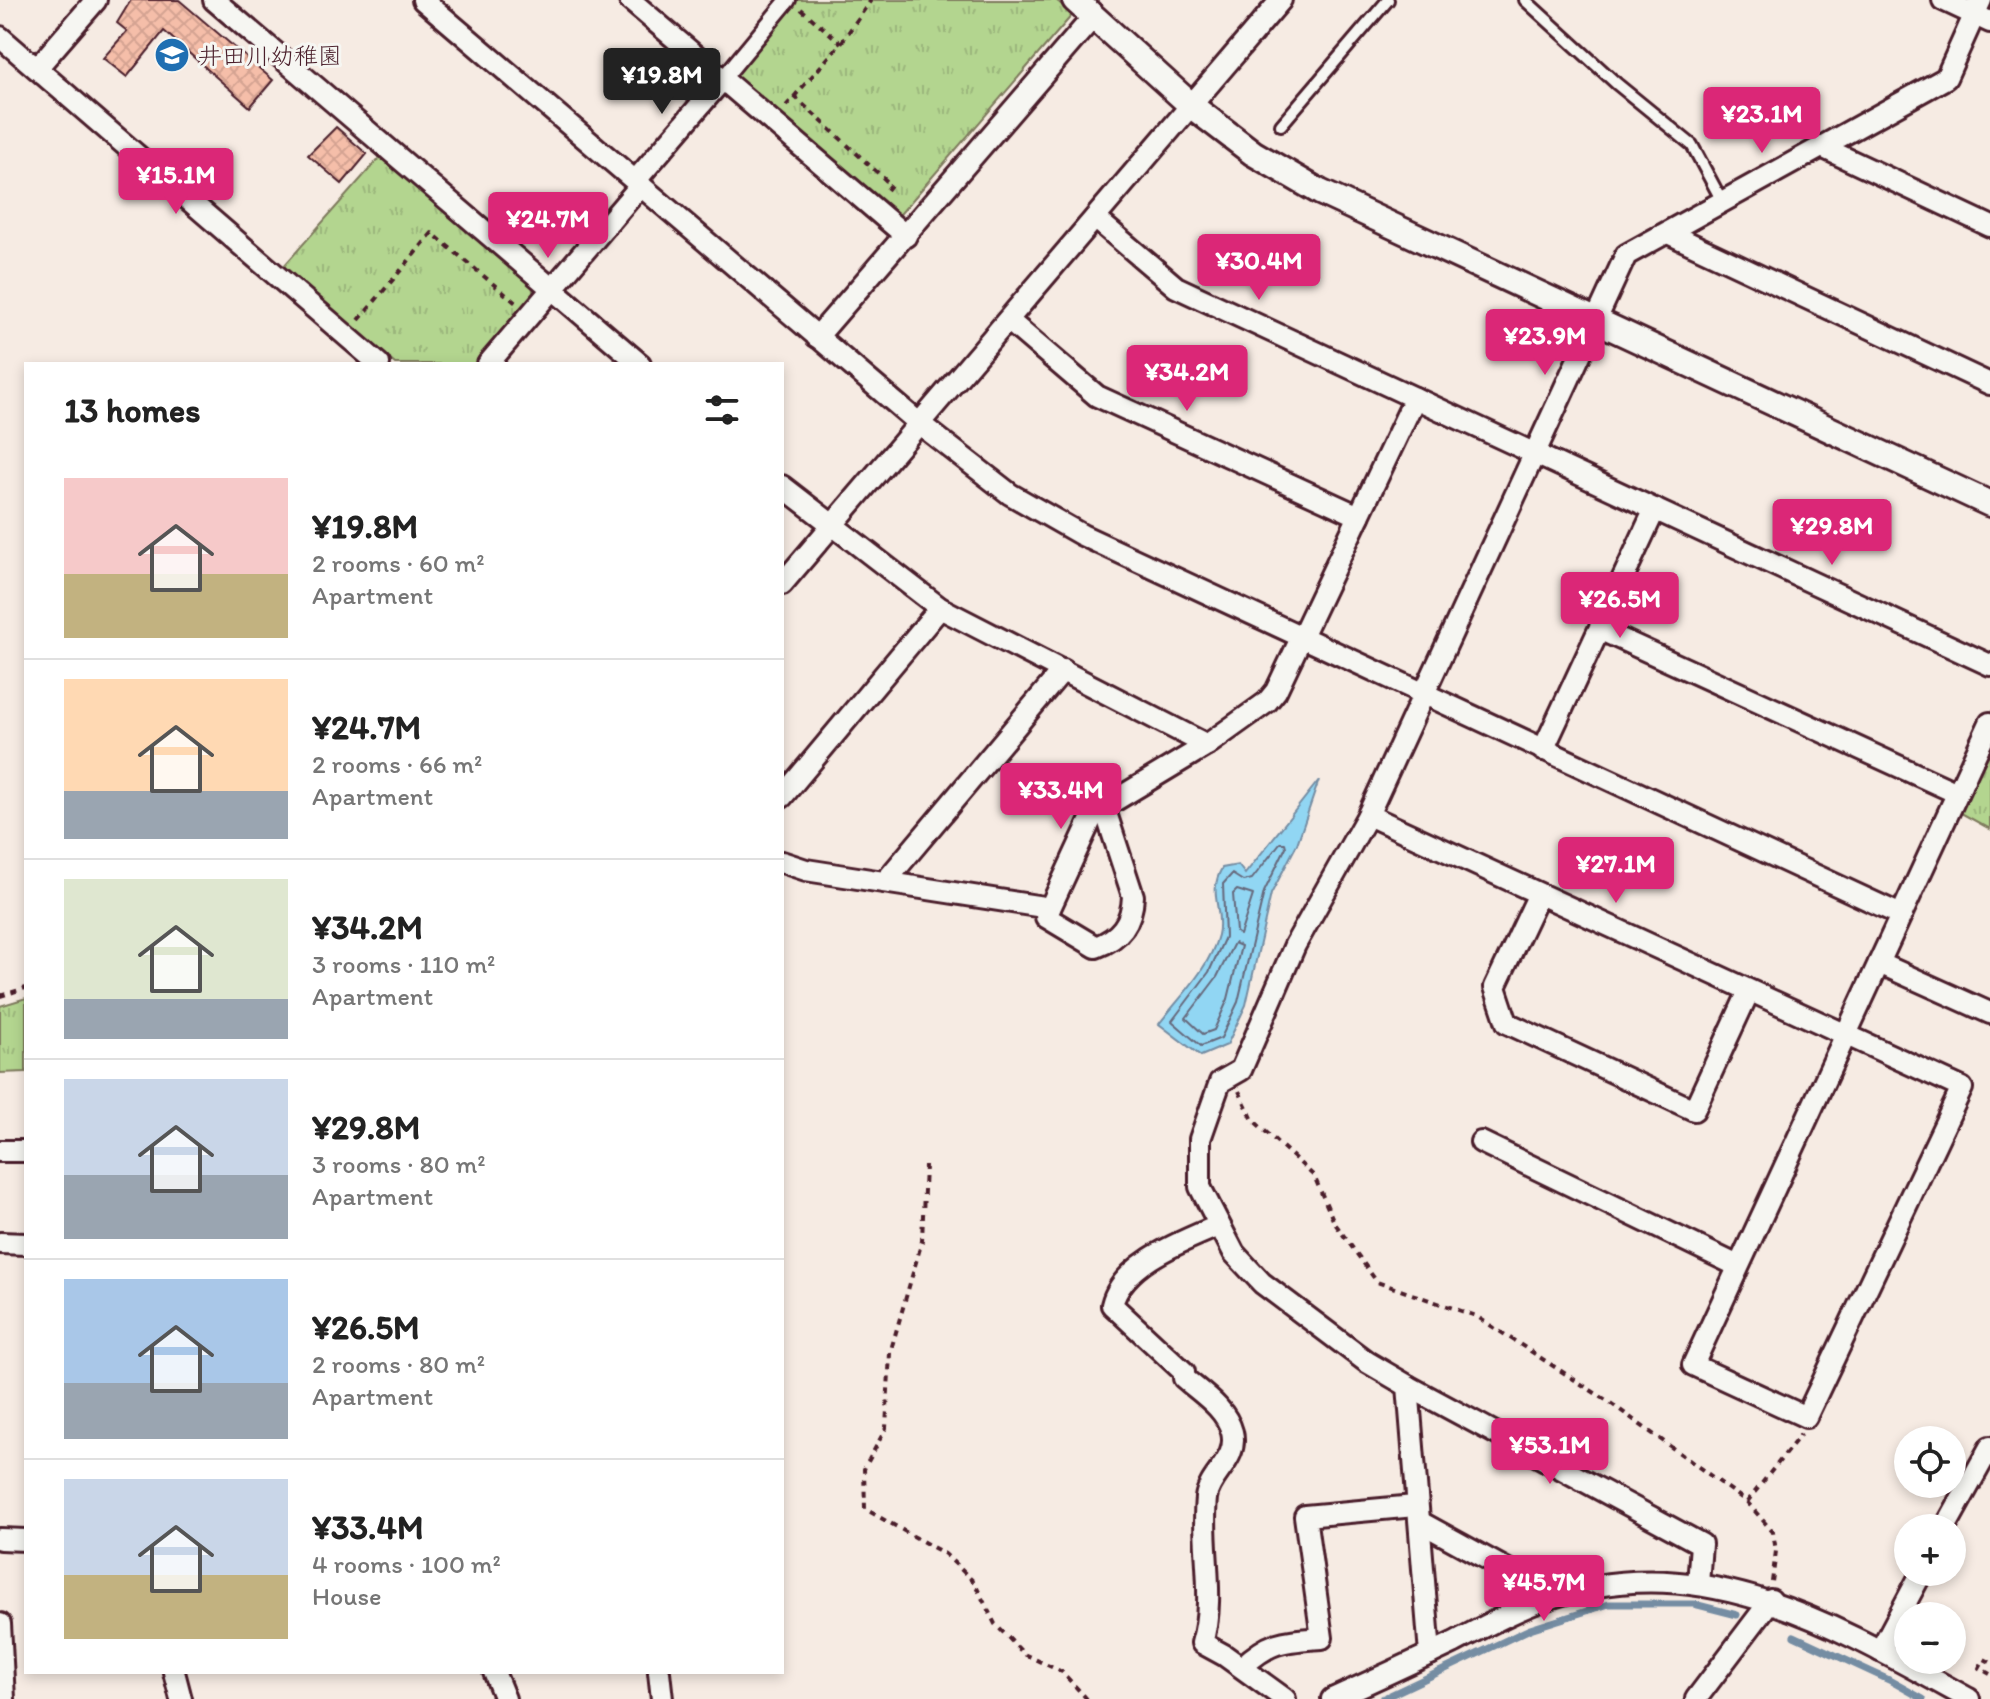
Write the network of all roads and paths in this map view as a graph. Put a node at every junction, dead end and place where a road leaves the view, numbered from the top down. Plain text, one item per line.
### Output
1 (96, 0) edge
2 (214, 0) edge
3 (423, 0) edge
4 (630, 0) edge
5 (789, 0) edge
6 (871, 0) edge
7 (1075, 0) edge
8 (1281, 0) edge
9 (1388, 0) edge
10 (1525, 0) edge
11 (1943, 0) edge
12 (446, 7) edge
13 (1982, 12) edge
14 (1094, 16) junction
15 (0, 37) edge
16 (841, 43) junction
17 (37, 68) junction
18 (721, 81) junction
19 (794, 96) junction
20 (1193, 107) junction
21 (771, 122) junction
22 (1281, 125) dead end
23 (1824, 148) junction
24 (639, 182) junction
25 (1722, 201) junction
26 (874, 209) junction
27 (1095, 218) junction
28 (1990, 226) edge
29 (1668, 233) junction
30 (906, 236) junction
31 (552, 288) junction
32 (521, 308) dead end
33 (1008, 320) junction
34 (1596, 320) junction
35 (345, 336) junction
36 (817, 337) junction
37 (377, 362) edge
38 (490, 362) edge
39 (638, 362) edge
40 (1990, 384) edge
41 (1415, 398) junction
42 (920, 424) junction
43 (1535, 452) junction
44 (784, 488) edge
45 (1990, 504) edge
46 (1655, 509) junction
47 (1359, 516) junction
48 (831, 526) junction
49 (784, 582) edge
50 (940, 608) junction
51 (1601, 630) junction
52 (1302, 638) junction
53 (1990, 665) edge
54 (1063, 670) junction
55 (1424, 693) junction
56 (1990, 723) edge
57 (1207, 745) junction
58 (1543, 750) junction
59 (1957, 793) junction
60 (784, 795) edge
61 (1104, 807) junction
62 (1368, 815) junction
63 (784, 863) edge
64 (885, 882) junction
65 (1539, 894) junction
66 (1050, 908) junction
67 (1901, 915) junction
68 (1879, 963) junction
69 (24, 989) edge
70 (1749, 991) junction
71 (0, 996) edge
72 (1990, 1013) edge
73 (1846, 1036) junction
74 (1241, 1070) junction
75 (1481, 1142) dead end
76 (0, 1151) edge
77 (24, 1151) edge
78 (925, 1165) dead end
79 (1218, 1226) junction
80 (0, 1243) edge
81 (24, 1244) edge
82 (1738, 1266) junction
83 (1408, 1386) junction
84 (1806, 1417) junction
85 (1990, 1447) edge
86 (1747, 1502) junction
87 (1418, 1514) junction
88 (1953, 1514) edge
89 (0, 1539) edge
90 (24, 1540) edge
91 (1698, 1584) junction
92 (1915, 1586) edge
93 (1542, 1600) junction
94 (1771, 1600) junction
95 (0, 1624) edge
96 (1880, 1651) junction
97 (1430, 1654) junction
98 (1990, 1662) edge
99 (1242, 1667) junction
100 (175, 1674) edge
101 (495, 1674) edge
102 (659, 1674) edge
103 (1990, 1674) edge
104 (662, 1697) edge
105 (4, 1699) edge
106 (181, 1699) edge
107 (505, 1699) edge
108 (641, 1699) edge
109 (1087, 1699) edge
110 (1285, 1699) edge
111 (1332, 1699) edge
112 (1696, 1699) edge
113 (1969, 1699) edge

1 - 17 street
2 - 31 street
3 - 12 street
4 - 18 street
5 - 16 path
5 - 18 street
6 - 16 path
7 - 14 street
8 - 20 street
9 - 22 lane
10 - 25 lane
11 - 13 street
12 - 24 street
13 - 23 street
14 - 20 street
14 - 30 street
15 - 17 street
16 - 19 path
17 - 35 street
18 - 21 street
18 - 24 street
19 - 21 path
19 - 26 path
20 - 27 street
20 - 34 street
21 - 26 street
23 - 25 street
23 - 28 street
24 - 31 street
24 - 36 street
25 - 29 street
26 - 30 street
27 - 33 street
27 - 41 street
29 - 34 street
29 - 40 street
30 - 36 street
31 - 38 street
31 - 39 street
32 - 35 path
33 - 42 street
33 - 47 street
34 - 43 street
34 - 45 street
35 - 37 street
36 - 42 street
41 - 43 street
41 - 47 street
42 - 48 street
42 - 52 street
43 - 46 street
43 - 55 street
44 - 48 street
46 - 51 street
46 - 53 street
47 - 52 street
48 - 49 street
48 - 50 street
50 - 54 street
50 - 60 street
51 - 58 street
51 - 59 street
52 - 55 street
52 - 57 street
54 - 57 street
54 - 64 street
55 - 58 street
55 - 62 street
56 - 59 street
57 - 61 street
58 - 67 street
59 - 67 street
61 - 66 street
61 - 66 street
62 - 65 street
62 - 74 street
63 - 64 street
64 - 66 street
65 - 70 street
65 - 70 street
67 - 68 street
68 - 72 street
68 - 73 street
69 - 71 path
70 - 73 street
73 - 82 street
73 - 84 street
74 - 79 street
74 - 86 path
75 - 82 street
76 - 77 street
78 - 109 path
79 - 83 street
79 - 99 street
80 - 81 street
82 - 84 street
83 - 87 street
83 - 91 street
84 - 86 path
85 - 88 street
86 - 94 path
87 - 93 street
87 - 97 street
87 - 99 street
89 - 90 street
91 - 93 street
91 - 94 street
92 - 96 street
93 - 97 street
94 - 96 street
94 - 112 street
95 - 105 street
96 - 113 street
97 - 111 street
98 - 103 path
99 - 110 street
100 - 106 street
101 - 107 street
102 - 104 street
104 - 108 street

